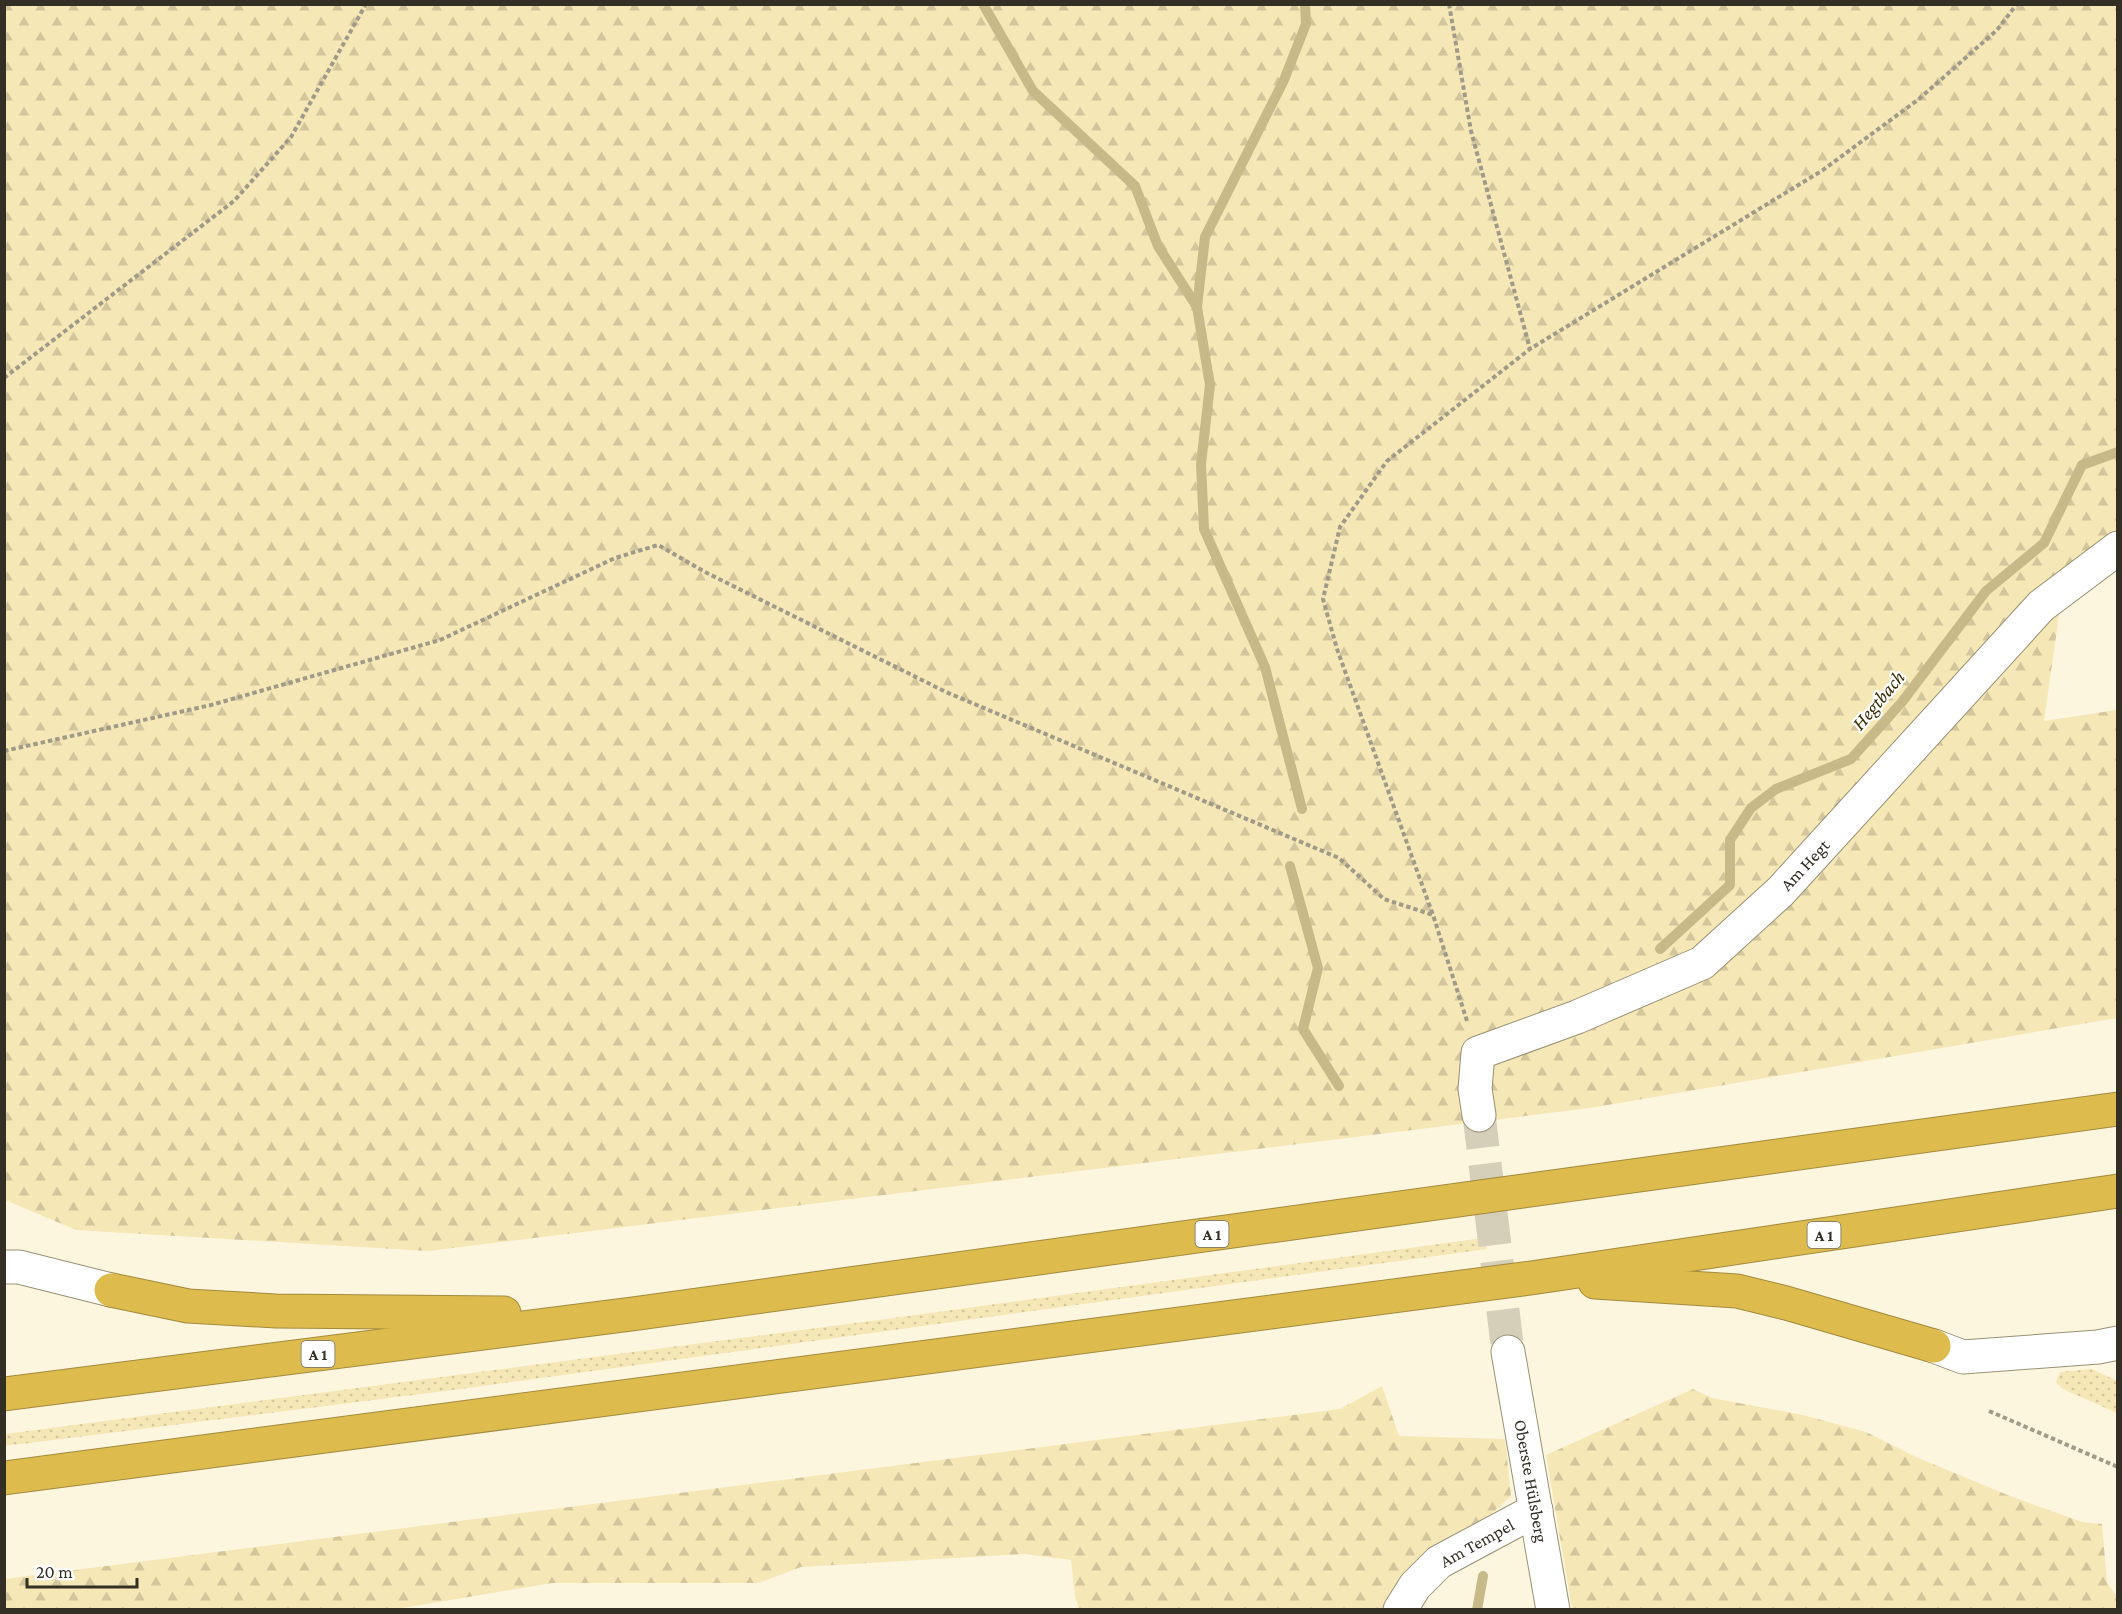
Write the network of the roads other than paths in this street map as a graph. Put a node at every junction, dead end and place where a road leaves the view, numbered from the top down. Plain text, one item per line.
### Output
1 (2118, 548) edge
2 (2118, 1109) edge
3 (1479, 1115) tunnel mouth
4 (2118, 1191) edge
5 (4, 1267) edge
6 (1531, 1278) junction
7 (111, 1290) joint
8 (632, 1314) junction
9 (2118, 1343) edge
10 (1934, 1346) joint
11 (1508, 1352) tunnel mouth
12 (4, 1394) edge
13 (4, 1478) edge
14 (1536, 1510) junction
15 (1400, 1610) edge
16 (1553, 1610) edge

1 - 3 street, Am Hegt
2 - 8 highway, A 1
4 - 6 highway, A 1
5 - 7 street
6 - 10 highway
6 - 13 highway, A 1
7 - 8 highway
8 - 12 highway, A 1
9 - 10 street
11 - 14 street, Oberste Hülsberg
14 - 15 street, Am Tempel
14 - 16 street, Oberste Hülsberg

